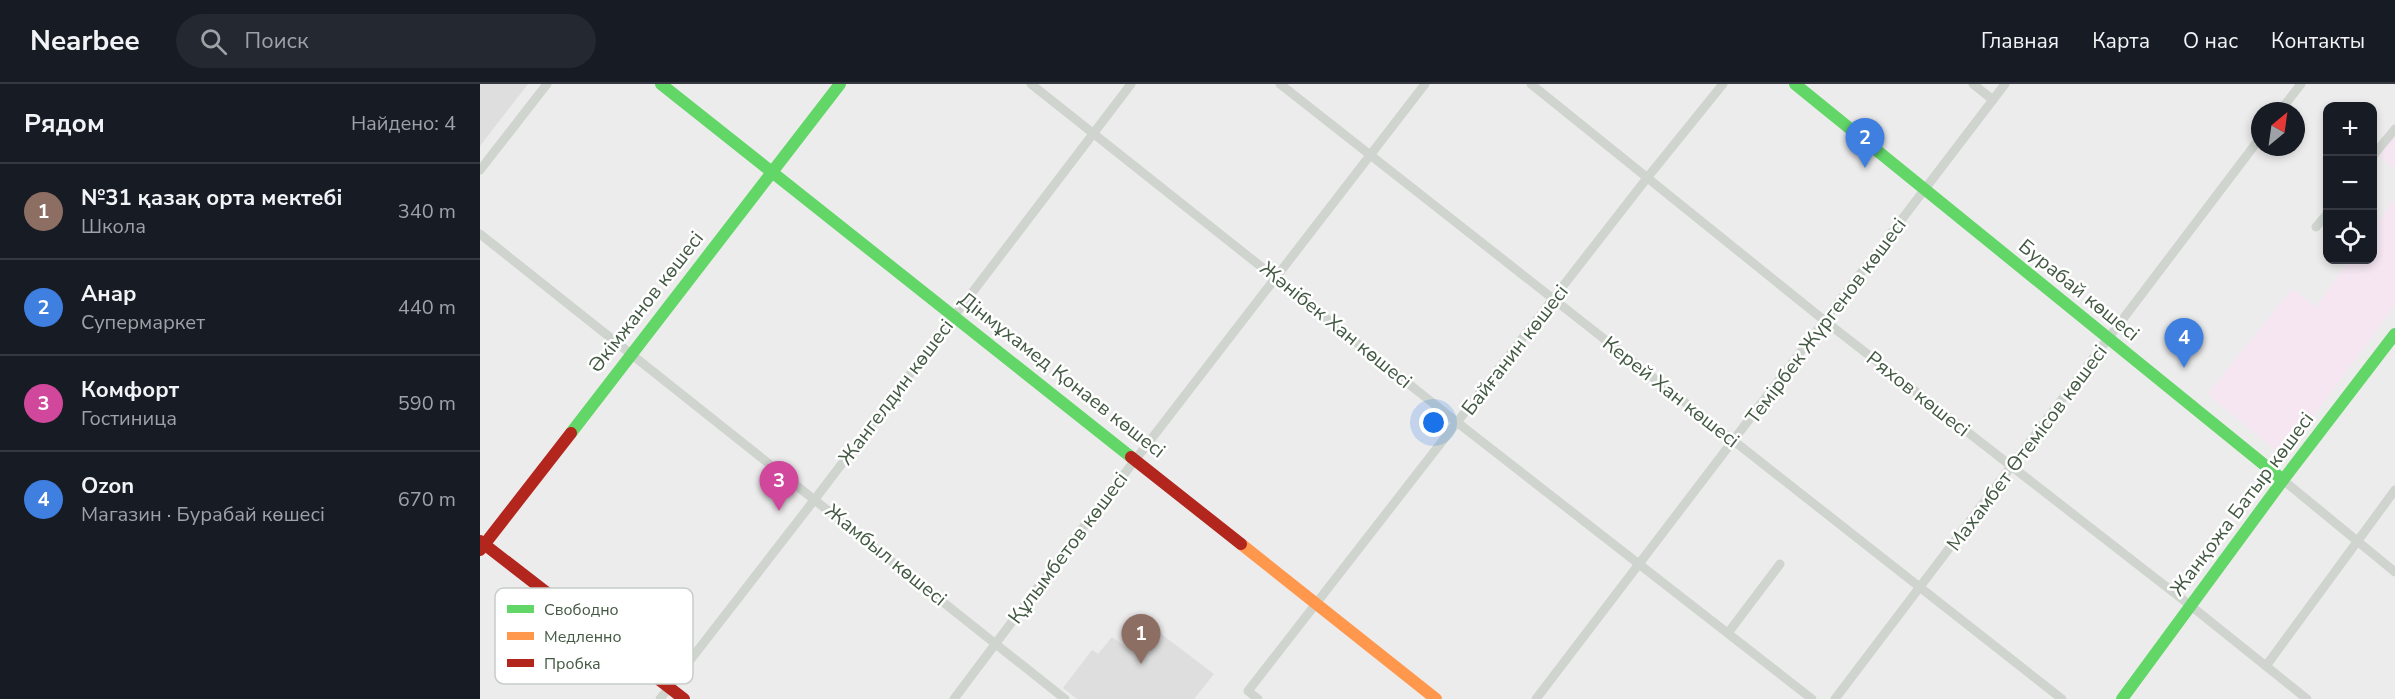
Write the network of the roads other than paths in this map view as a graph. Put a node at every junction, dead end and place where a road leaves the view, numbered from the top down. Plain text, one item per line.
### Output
1 (547, 84) edge
2 (661, 84) edge
3 (840, 84) edge
4 (1031, 84) edge
5 (1131, 84) edge
6 (1280, 84) edge
7 (1425, 84) edge
8 (1531, 84) edge
9 (1723, 84) edge
10 (1795, 84) edge
11 (1973, 84) edge
12 (2005, 84) edge
13 (2299, 85) edge
14 (1993, 100) junction
15 (2287, 102) edge
16 (2395, 129) edge
17 (1092, 134) junction
18 (2251, 150) edge
19 (1370, 155) junction
20 (2374, 156) edge
21 (480, 170) edge
22 (772, 172) junction
23 (1647, 178) junction
24 (1925, 190) junction
25 (2323, 219) edge
26 (2316, 227) dead end
27 (480, 234) edge
28 (1277, 278) junction
29 (1554, 300) junction
30 (955, 315) junction
31 (1825, 321) junction
32 (2395, 334) edge
33 (2109, 339) junction
34 (632, 353) junction
35 (1458, 423) junction
36 (1734, 441) junction
37 (1136, 459) junction
38 (2012, 467) junction
39 (2283, 480) junction
40 (2395, 490) edge
41 (815, 499) junction
42 (2357, 541) junction
43 (482, 545) edge
44 (1640, 563) junction
45 (1780, 564) dead end
46 (2395, 572) edge
47 (1921, 587) junction
48 (539, 588) edge
49 (1317, 605) junction
50 (2192, 606) junction
51 (1728, 633) junction
52 (996, 644) junction
53 (693, 656) edge
54 (2266, 666) junction
55 (665, 684) edge
56 (671, 684) edge
57 (669, 687) junction
58 (660, 699) edge
59 (684, 699) edge
60 (954, 699) edge
61 (1065, 699) edge
62 (1258, 699) edge
63 (1436, 699) edge
64 (1536, 699) edge
65 (1812, 699) edge
66 (1835, 699) edge
67 (2062, 699) edge
68 (2122, 699) edge
69 (2307, 699) edge

1 - 21 street
2 - 22 street, Дінмұхамед Қонаев көшесі
3 - 22 street, Әкімжанов көшесі
4 - 17 street, Жәнібек Хан көшесі
5 - 17 street, Жангелдин көшесі
6 - 19 street, Керей Хан көшесі
7 - 19 street, Құлымбетов көшесі
8 - 23 street, Ряхов көшесі
9 - 23 street, Байғанин көшесі
10 - 24 street, Бурабай көшесі
11 - 14 street
12 - 14 street, Темірбек Жүргенов көшесі
13 - 15 street
14 - 24 street, Темірбек Жүргенов көшесі
16 - 20 street
17 - 28 street, Жәнібек Хан көшесі
17 - 30 street, Жангелдин көшесі
18 - 33 street, Махамбет Өтемісов көшесі
19 - 28 street, Құлымбетов көшесі
19 - 29 street, Керей Хан көшесі
22 - 30 street, Дінмұхамед Қонаев көшесі
22 - 34 street, Әкімжанов көшесі
23 - 29 street, Байғанин көшесі
23 - 31 street, Ряхов көшесі
24 - 31 street, Темірбек Жүргенов көшесі
24 - 33 street, Бурабай көшесі
25 - 26 street
27 - 34 street, Жамбыл көшесі
28 - 35 street, Жәнібек Хан көшесі
28 - 37 street, Құлымбетов көшесі
29 - 35 street, Байғанин көшесі
29 - 36 street, Керей Хан көшесі
30 - 37 street, Дінмұхамед Қонаев көшесі
30 - 41 street, Жангелдин көшесі
31 - 36 street, Темірбек Жүргенов көшесі
31 - 38 street, Ряхов көшесі
32 - 39 street, Жанқожа Батыр көшесі
33 - 38 street, Махамбет Өтемісов көшесі
33 - 39 street, Бурабай көшесі
34 - 41 street, Жамбыл көшесі
34 - 43 street, Әкімжанов көшесі
35 - 44 street, Жәнібек Хан көшесі
35 - 49 street, Байғанин көшесі
36 - 44 street, Темірбек Жүргенов көшесі
36 - 47 street, Керей Хан көшесі
37 - 49 street, Дінмұхамед Қонаев көшесі
37 - 52 street, Құлымбетов көшесі
38 - 47 street, Махамбет Өтемісов көшесі
38 - 50 street, Ряхов көшесі
39 - 42 street, Бурабай көшесі
39 - 50 street, Жанқожа Батыр көшесі
40 - 42 street
41 - 52 street, Жамбыл көшесі
41 - 53 street, Жангелдин көшесі
42 - 46 street, Бурабай көшесі
42 - 54 street
43 - 48 street
44 - 51 street, Жәнібек Хан көшесі
44 - 64 street, Темірбек Жүргенов көшесі
45 - 51 street
47 - 66 street, Махамбет Өтемісов көшесі
47 - 67 street, Керей Хан көшесі
49 - 62 street, Байғанин көшесі
49 - 63 street, Дінмұхамед Қонаев көшесі
50 - 54 street, Ряхов көшесі
50 - 68 street, Жанқожа Батыр көшесі
51 - 65 street, Жәнібек Хан көшесі
52 - 60 street, Құлымбетов көшесі
52 - 61 street, Жамбыл көшесі
54 - 69 street, Ряхов көшесі
55 - 57 street
56 - 57 street, Жангелдин көшесі
57 - 58 street, Жангелдин көшесі
57 - 59 street

